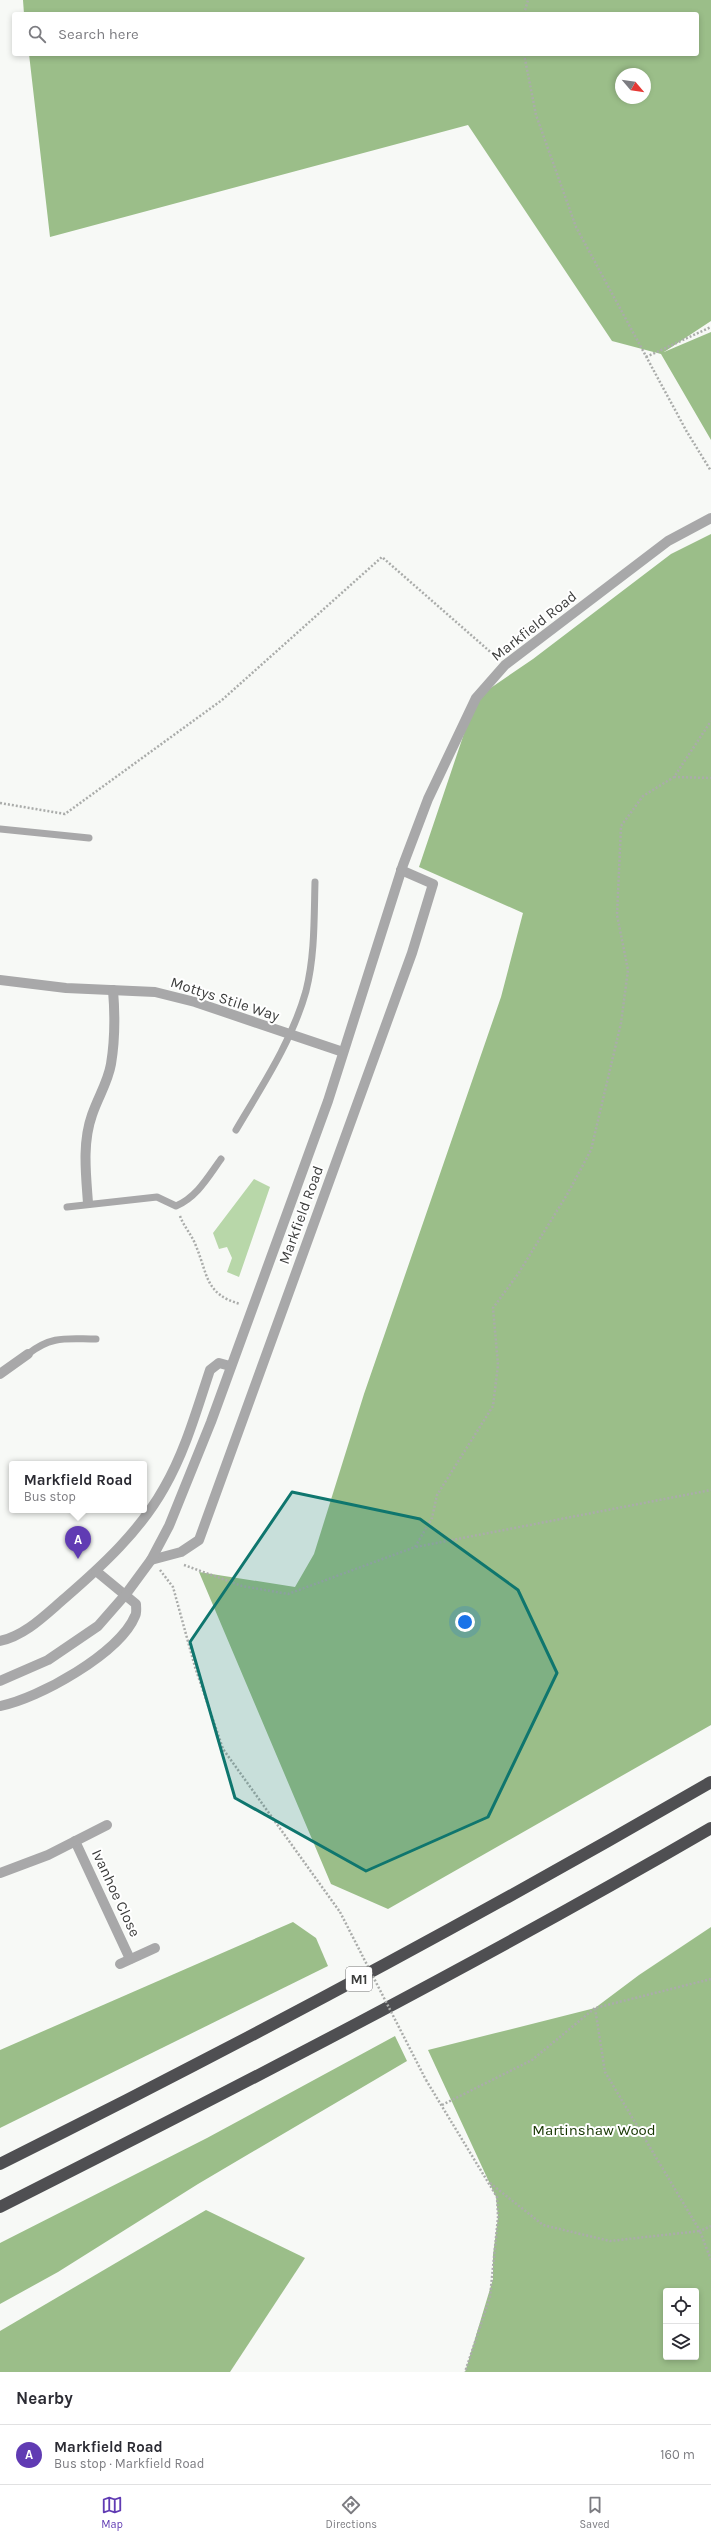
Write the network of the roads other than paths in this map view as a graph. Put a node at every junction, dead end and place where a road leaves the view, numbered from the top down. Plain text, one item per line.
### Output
1 (711, 518) edge
2 (0, 829) edge
3 (89, 838) dead end
4 (401, 870) junction
5 (315, 882) dead end
6 (0, 980) edge
7 (113, 990) junction
8 (288, 1035) junction
9 (343, 1052) junction
10 (236, 1130) dead end
11 (221, 1159) dead end
12 (88, 1203) junction
13 (68, 1207) dead end
14 (96, 1339) dead end
15 (28, 1354) joint
16 (230, 1366) junction
17 (0, 1374) edge
18 (147, 1513) edge
19 (147, 1513) edge
20 (152, 1560) junction
21 (96, 1571) junction
22 (126, 1594) junction
23 (0, 1641) edge
24 (0, 1681) edge
25 (0, 1706) edge
26 (711, 1782) edge
27 (107, 1825) dead end
28 (711, 1828) edge
29 (75, 1841) junction
30 (0, 1874) edge
31 (155, 1948) dead end
32 (130, 1959) junction
33 (120, 1964) dead end
34 (0, 2164) edge
35 (0, 2207) edge

1 - 4 street, Markfield Road
2 - 3 lane
4 - 9 street, Markfield Road
4 - 20 street, Markfield Road
5 - 8 lane
6 - 7 street, Mottys Stile Way
7 - 8 street, Mottys Stile Way
7 - 12 street
8 - 9 street, Mottys Stile Way
8 - 10 lane
9 - 16 street, Markfield Road
11 - 12 lane
12 - 13 lane
14 - 15 lane
15 - 17 street
16 - 19 street
16 - 20 street, Markfield Road
18 - 21 street
20 - 22 street, Markfield Road
21 - 22 street
21 - 23 street
22 - 24 street, Markfield Road
22 - 25 street
26 - 34 highway, M1
27 - 29 street
28 - 35 highway, M1
29 - 30 street
29 - 32 street, Ivanhoe Close
31 - 32 street, Ivanhoe Close
32 - 33 street, Ivanhoe Close

